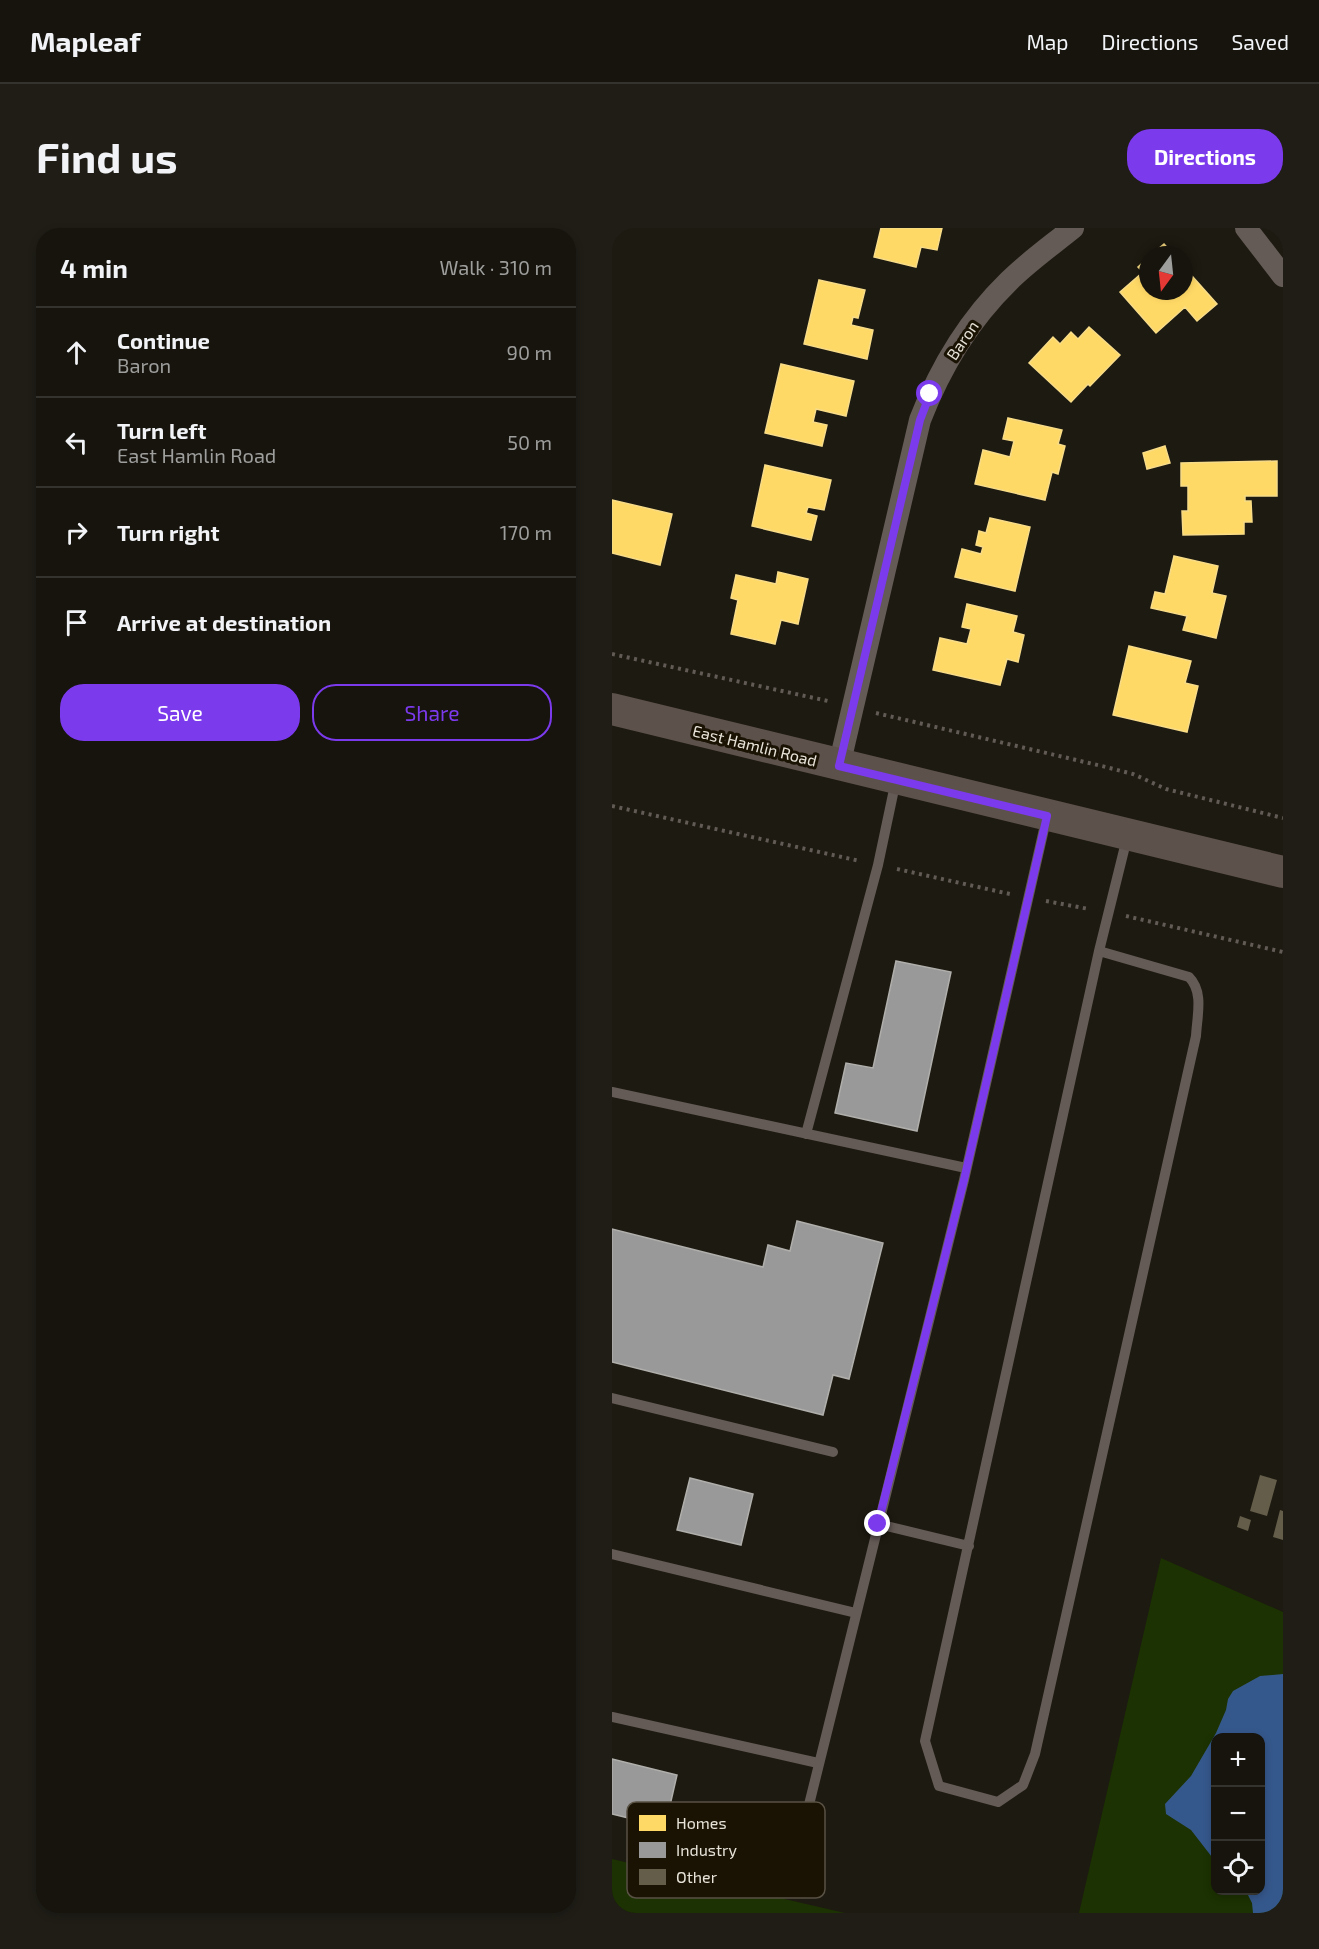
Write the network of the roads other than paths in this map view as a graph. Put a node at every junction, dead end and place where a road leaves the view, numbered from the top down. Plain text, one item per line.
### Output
1 (1073, 228) edge
2 (1246, 228) edge
3 (1283, 276) edge
4 (612, 710) edge
5 (839, 766) junction
6 (896, 779) junction
7 (1047, 816) junction
8 (1128, 835) junction
9 (1283, 872) edge
10 (1099, 951) junction
11 (612, 1092) edge
12 (806, 1134) junction
13 (966, 1168) junction
14 (612, 1398) edge
15 (833, 1452) dead end
16 (878, 1524) junction
17 (969, 1546) junction
18 (612, 1554) edge
19 (856, 1613) junction
20 (612, 1717) edge
21 (818, 1763) junction
22 (809, 1802) edge

1 - 5 street, Baron
2 - 3 street
4 - 5 street, East Hamlin Road
5 - 6 street, East Hamlin Road
6 - 7 street, East Hamlin Road
6 - 12 lane
7 - 8 street, East Hamlin Road
7 - 13 lane
8 - 9 street, East Hamlin Road
8 - 10 lane
10 - 17 lane
10 - 17 lane
11 - 12 lane
12 - 13 lane
13 - 16 lane
14 - 15 lane
16 - 17 lane
16 - 19 lane
18 - 19 lane
19 - 21 lane
20 - 21 lane
21 - 22 lane

